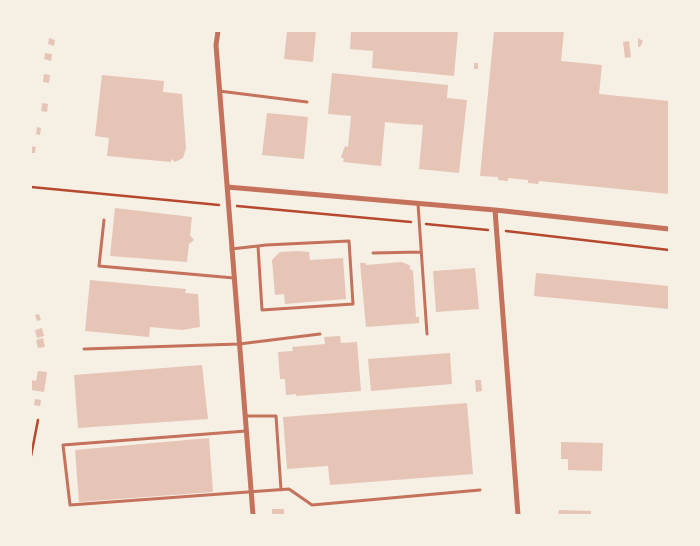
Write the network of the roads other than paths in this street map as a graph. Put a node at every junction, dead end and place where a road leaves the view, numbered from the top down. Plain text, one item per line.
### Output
1 (218, 31) edge
2 (219, 91) junction
3 (307, 102) dead end
4 (226, 187) junction
5 (418, 204) junction
6 (495, 210) junction
7 (104, 220) dead end
8 (669, 229) edge
9 (258, 246) junction
10 (231, 249) junction
11 (421, 252) junction
12 (373, 253) dead end
13 (234, 278) junction
14 (320, 334) dead end
15 (427, 334) dead end
16 (239, 344) junction
17 (84, 349) dead end
18 (245, 416) junction
19 (246, 431) junction
20 (280, 490) junction
21 (480, 490) dead end
22 (251, 493) junction
23 (253, 515) edge
24 (518, 515) edge

1 - 2 street
2 - 3 lane
2 - 4 street
4 - 5 street
4 - 10 street
5 - 6 street
5 - 11 lane
6 - 8 street
6 - 24 street
7 - 13 lane
9 - 9 lane
9 - 10 lane
10 - 13 street
11 - 12 lane
11 - 15 lane
13 - 16 street
14 - 16 lane
16 - 17 lane
16 - 18 street
18 - 19 street
18 - 20 lane
19 - 22 street
19 - 22 lane
20 - 21 lane
20 - 22 lane
22 - 23 street

